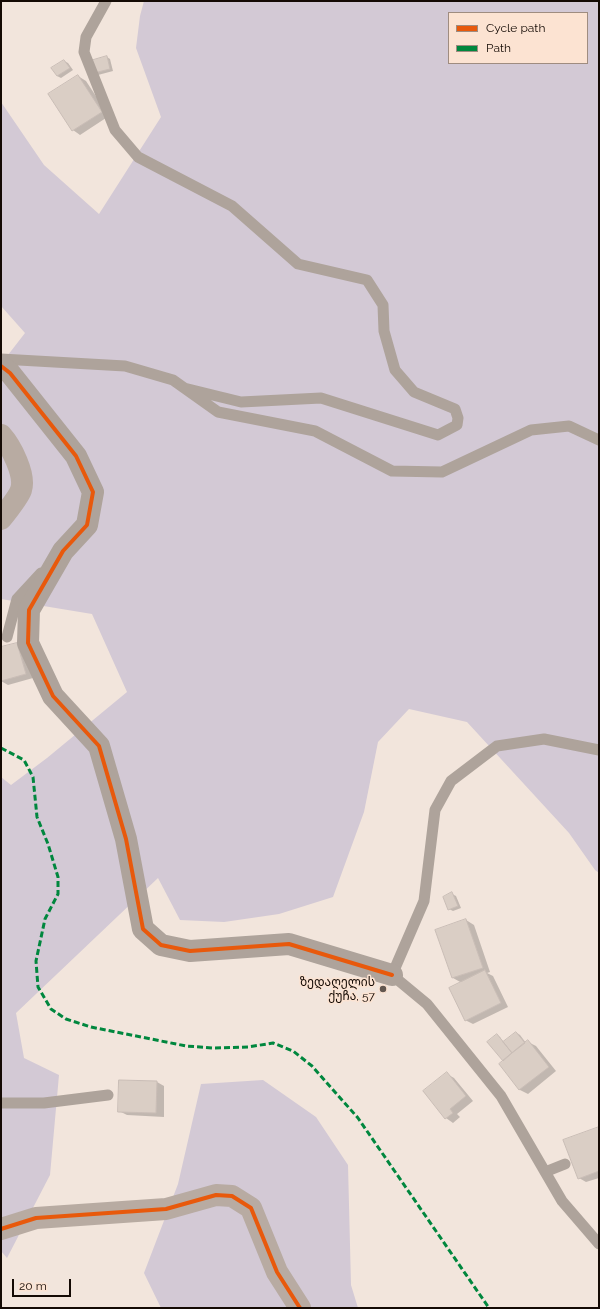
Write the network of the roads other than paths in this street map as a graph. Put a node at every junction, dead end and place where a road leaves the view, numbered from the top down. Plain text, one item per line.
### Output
1 (106, 1) edge
2 (1, 360) edge
3 (1, 366) edge
4 (184, 388) junction
5 (1, 435) edge
6 (599, 440) edge
7 (1, 519) edge
8 (63, 551) junction
9 (7, 637) dead end
10 (599, 750) edge
11 (392, 976) junction
12 (108, 1095) dead end
13 (1, 1104) edge
14 (565, 1164) dead end
15 (545, 1172) junction
16 (1, 1228) edge
17 (599, 1244) edge
18 (300, 1308) edge

1 - 4 lane
2 - 4 lane
3 - 8 street
4 - 6 lane
5 - 7 street
8 - 9 lane
8 - 11 street
10 - 11 lane
11 - 15 lane
12 - 13 lane
14 - 15 lane
15 - 17 lane
16 - 18 street

